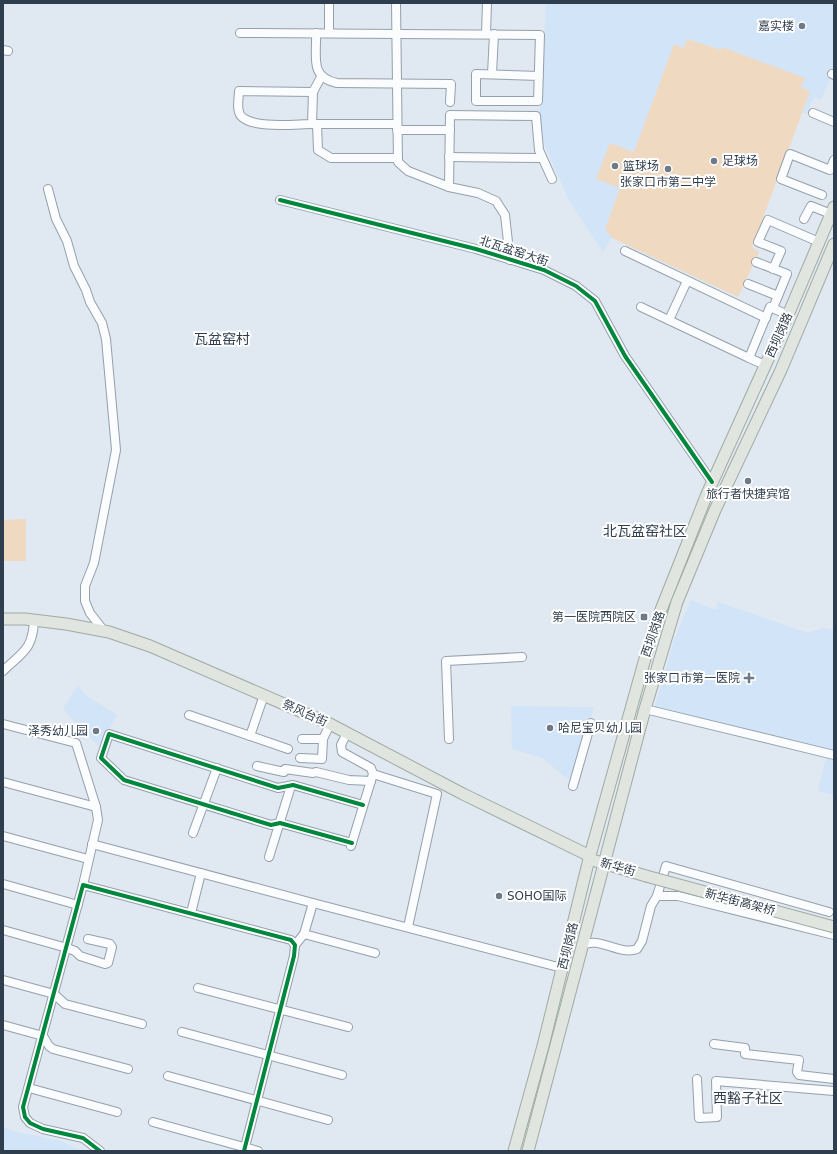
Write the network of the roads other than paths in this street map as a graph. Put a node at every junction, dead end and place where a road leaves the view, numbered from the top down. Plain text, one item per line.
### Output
1 (323, 3) edge
2 (330, 3) edge
3 (396, 3) edge
4 (487, 3) edge
5 (240, 32) dead end
6 (316, 33) junction
7 (329, 33) junction
8 (397, 33) junction
9 (490, 34) junction
10 (492, 74) junction
11 (539, 76) junction
12 (321, 77) junction
13 (397, 84) junction
14 (313, 92) junction
15 (450, 102) dead end
16 (813, 113) dead end
17 (834, 122) edge
18 (315, 124) junction
19 (397, 127) junction
20 (450, 130) junction
21 (449, 157) junction
22 (398, 158) junction
23 (542, 158) junction
24 (833, 164) edge
25 (552, 179) dead end
26 (448, 187) junction
27 (48, 189) dead end
28 (822, 195) dead end
29 (280, 200) dead end
30 (832, 210) edge
31 (804, 219) dead end
32 (819, 242) junction
33 (834, 244) edge
34 (625, 251) dead end
35 (510, 260) junction
36 (756, 262) dead end
37 (773, 269) junction
38 (687, 280) junction
39 (748, 284) dead end
40 (778, 296) junction
41 (641, 307) dead end
42 (773, 308) junction
43 (788, 315) junction
44 (766, 318) junction
45 (669, 320) junction
46 (749, 358) junction
47 (765, 366) junction
48 (712, 482) junction
49 (726, 488) junction
50 (3, 619) edge
51 (34, 620) junction
52 (104, 631) junction
53 (522, 657) dead end
54 (3, 671) edge
55 (264, 695) junction
56 (645, 709) junction
57 (189, 715) dead end
58 (591, 723) dead end
59 (3, 724) edge
60 (330, 724) junction
61 (347, 733) junction
62 (250, 736) junction
63 (302, 739) dead end
64 (323, 739) junction
65 (449, 739) dead end
66 (288, 749) dead end
67 (834, 755) edge
68 (300, 758) dead end
69 (258, 766) dead end
70 (216, 768) junction
71 (372, 777) junction
72 (3, 782) edge
73 (291, 786) junction
74 (573, 786) dead end
75 (203, 804) junction
76 (363, 805) junction
77 (96, 807) junction
78 (280, 823) junction
79 (193, 832) dead end
80 (3, 836) edge
81 (92, 844) junction
82 (590, 856) junction
83 (268, 857) dead end
84 (88, 859) junction
85 (605, 861) junction
86 (201, 873) junction
87 (646, 873) junction
88 (3, 884) edge
89 (83, 885) junction
90 (657, 896) junction
91 (313, 903) junction
92 (78, 905) junction
93 (190, 913) junction
94 (832, 916) edge
95 (408, 927) junction
96 (834, 927) edge
97 (3, 930) edge
98 (823, 932) junction
99 (304, 934) junction
100 (834, 935) edge
101 (88, 939) dead end
102 (295, 945) junction
103 (583, 945) junction
104 (67, 948) junction
105 (375, 953) dead end
106 (562, 968) junction
107 (3, 980) edge
108 (198, 988) dead end
109 (54, 994) junction
110 (280, 1010) junction
111 (142, 1024) dead end
112 (3, 1025) edge
113 (348, 1027) dead end
114 (182, 1032) dead end
115 (43, 1036) junction
116 (714, 1044) dead end
117 (268, 1055) junction
118 (128, 1069) dead end
119 (342, 1075) dead end
120 (168, 1076) dead end
121 (697, 1079) dead end
122 (834, 1079) edge
123 (28, 1088) junction
124 (834, 1091) edge
125 (257, 1100) junction
126 (117, 1112) dead end
127 (328, 1120) dead end
128 (153, 1122) dead end
129 (244, 1149) edge
130 (100, 1151) edge
131 (258, 1151) edge
132 (514, 1151) edge
133 (528, 1151) edge

1 - 2 street
2 - 7 street
3 - 8 street
4 - 9 street
5 - 6 street
6 - 7 street
6 - 12 street
7 - 8 street
8 - 9 street
8 - 13 street
9 - 10 street
9 - 11 street
10 - 11 street
10 - 11 street
12 - 13 street
12 - 14 street
13 - 15 street
13 - 19 street
14 - 18 street
14 - 18 street
16 - 17 street
18 - 19 street
18 - 22 street
19 - 20 street
19 - 22 street
20 - 21 street
20 - 23 street
21 - 23 street
21 - 26 street
22 - 26 street
23 - 25 street
24 - 28 street
26 - 35 street
27 - 52 street
29 - 35 street, 北瓦盆窑大街
30 - 31 street
30 - 32 main road, 西坝岗路
32 - 37 street
32 - 43 main road, 西坝岗路
33 - 49 main road, 西坝岗路
34 - 38 street
35 - 48 street, 北瓦盆窑大街
36 - 37 street
37 - 40 street
38 - 44 street
38 - 45 street
39 - 40 street
40 - 42 street
41 - 45 street
42 - 43 street
42 - 44 street
43 - 47 main road, 西坝岗路
44 - 46 street
45 - 46 street
46 - 47 street
47 - 48 main road, 西坝岗路
48 - 49 main road
48 - 82 main road, 西坝岗路
49 - 56 main road, 西坝岗路
50 - 51 main road, 祭风台街
51 - 52 main road, 祭风台街
51 - 54 street
52 - 55 main road, 祭风台街
53 - 65 street
55 - 60 main road, 祭风台街
55 - 62 street
56 - 67 street
56 - 85 main road, 西坝岗路
57 - 62 street
58 - 74 street
59 - 77 street
60 - 61 main road, 祭风台街
60 - 64 street
61 - 71 street
61 - 82 main road, 祭风台街
62 - 66 street
63 - 64 street
64 - 68 street
69 - 71 street
70 - 73 street
70 - 75 street
70 - 75 street
71 - 76 street
71 - 95 street
72 - 77 street
73 - 76 street
73 - 78 street
75 - 78 street
75 - 79 street
76 - 78 street
77 - 81 street
78 - 83 street
80 - 84 street
81 - 84 street
81 - 86 street
82 - 85 main road, 新华街
82 - 106 main road, 西坝岗路
84 - 89 street
85 - 87 main road, 新华街
85 - 103 main road, 西坝岗路
86 - 91 street
86 - 93 street
87 - 94 main road, 新华街高架桥
87 - 96 main road, 新华街高架桥, bridge
88 - 92 street
89 - 92 street
89 - 93 street
90 - 94 street
90 - 98 street
90 - 103 street
91 - 95 street
91 - 99 street
92 - 104 street
93 - 102 street
94 - 98 street
95 - 106 street
97 - 104 street
98 - 100 street
99 - 102 street
99 - 105 street
101 - 104 street
102 - 110 street
103 - 133 main road, 西坝岗路
104 - 109 street
106 - 132 main road, 西坝岗路
107 - 109 street
108 - 110 street
109 - 111 street
109 - 115 street
110 - 113 street
110 - 117 street
112 - 115 street
114 - 117 street
115 - 118 street
115 - 123 street
116 - 122 street
117 - 119 street
117 - 125 street
120 - 125 street
121 - 124 street
123 - 126 street
123 - 130 street
125 - 127 street
125 - 129 street
128 - 129 street
129 - 131 street

